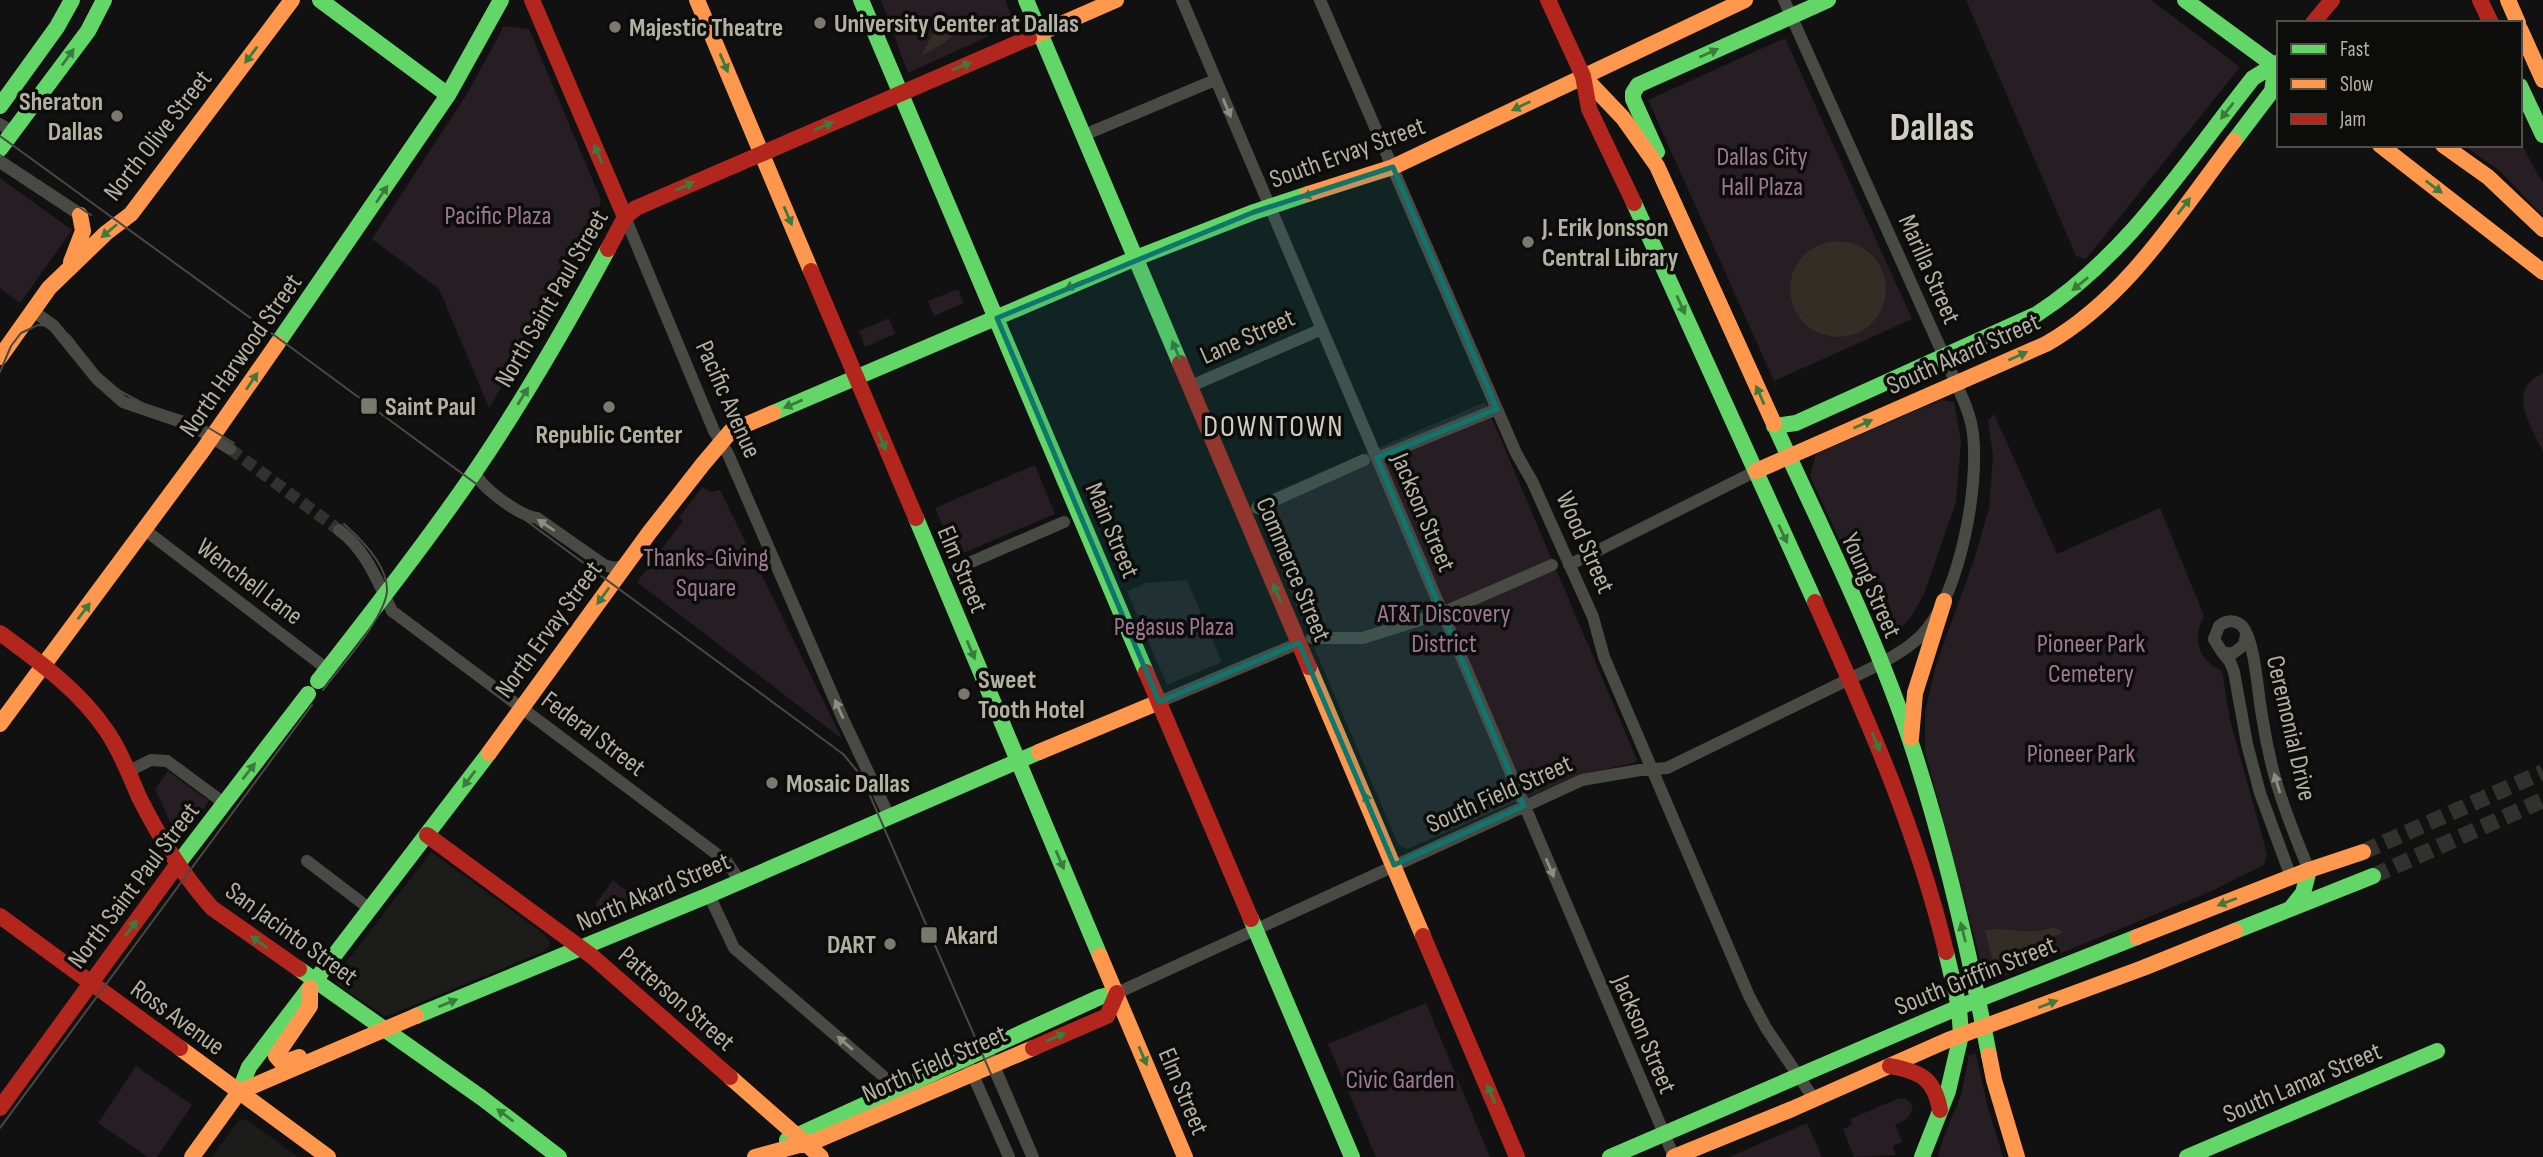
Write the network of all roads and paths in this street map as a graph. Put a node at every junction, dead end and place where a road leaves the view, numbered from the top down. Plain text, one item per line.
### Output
1 (72, 0) edge
2 (104, 0) edge
3 (292, 0) edge
4 (320, 0) edge
5 (502, 0) edge
6 (532, 0) edge
7 (697, 0) edge
8 (861, 0) edge
9 (1026, 0) edge
10 (1116, 0) edge
11 (1182, 0) edge
12 (1320, 0) edge
13 (1548, 0) edge
14 (1745, 0) edge
15 (1784, 0) edge
16 (1828, 0) edge
17 (2185, 0) edge
18 (2332, 0) edge
19 (2480, 0) edge
20 (2508, 0) edge
21 (1792, 17) junction
22 (2315, 21) edge
23 (2490, 21) edge
24 (2517, 21) edge
25 (1040, 32) junction
26 (2522, 33) edge
27 (2277, 65) edge
28 (2277, 66) edge
29 (2277, 70) edge
30 (1583, 76) junction
31 (1215, 80) junction
32 (2543, 80) edge
33 (2522, 90) edge
34 (900, 93) junction
35 (448, 94) junction
36 (0, 106) edge
37 (7, 128) edge
38 (1084, 135) junction
39 (2543, 135) edge
40 (2382, 147) edge
41 (2446, 147) edge
42 (0, 149) edge
43 (762, 153) junction
44 (0, 162) edge
45 (1393, 167) junction
46 (1674, 201) junction
47 (1269, 207) junction
48 (80, 215) joint
49 (625, 217) junction
50 (2543, 229) edge
51 (1136, 258) junction
52 (69, 268) junction
53 (2543, 272) edge
54 (33, 310) junction
55 (997, 318) junction
56 (1322, 329) junction
57 (1944, 356) junction
58 (0, 357) edge
59 (856, 378) junction
60 (1956, 383) junction
61 (1191, 386) junction
62 (1497, 409) junction
63 (1774, 426) junction
64 (213, 437) junction
65 (720, 442) junction
66 (230, 449) tunnel mouth
67 (1788, 458) junction
68 (1371, 459) junction
69 (1756, 471) junction
70 (475, 472) junction
71 (1257, 508) dead end
72 (1064, 522) dead end
73 (145, 530) junction
74 (339, 530) tunnel mouth
75 (625, 565) junction
76 (1552, 565) dead end
77 (1569, 565) junction
78 (955, 569) dead end
79 (385, 596) junction
80 (1944, 601) junction
81 (1442, 613) junction
82 (0, 633) edge
83 (2246, 635) junction
84 (1306, 641) junction
85 (2222, 652) junction
86 (1880, 664) junction
87 (43, 665) junction
88 (323, 675) joint
89 (1850, 679) junction
90 (308, 694) dead end
91 (1159, 702) junction
92 (522, 707) junction
93 (0, 724) edge
94 (1911, 744) junction
95 (1018, 762) junction
96 (1652, 769) junction
97 (129, 771) junction
98 (224, 803) junction
99 (1524, 806) junction
100 (889, 817) junction
101 (427, 835) junction
102 (2363, 852) tunnel mouth
103 (307, 861) dead end
104 (178, 864) junction
105 (1394, 865) junction
106 (2309, 870) junction
107 (2373, 876) tunnel mouth
108 (2291, 877) junction
109 (740, 881) junction
110 (709, 895) junction
111 (370, 909) junction
112 (2290, 910) junction
113 (2202, 911) junction
114 (0, 916) edge
115 (1255, 929) junction
116 (2214, 940) junction
117 (582, 948) junction
118 (90, 983) junction
119 (312, 985) junction
120 (1117, 993) junction
121 (1978, 999) junction
122 (1959, 1007) junction
123 (1984, 1028) junction
124 (385, 1029) junction
125 (1961, 1035) junction
126 (986, 1047) junction
127 (2437, 1051) dead end
128 (328, 1053) junction
129 (965, 1057) junction
130 (993, 1064) junction
131 (1890, 1066) junction
132 (972, 1073) junction
133 (1797, 1076) junction
134 (897, 1088) junction
135 (239, 1092) junction
136 (1814, 1098) junction
137 (0, 1108) edge
138 (1940, 1111) junction
139 (1664, 1135) junction
140 (800, 1139) junction
141 (192, 1157) edge
142 (328, 1157) edge
143 (559, 1157) edge
144 (754, 1157) edge
145 (821, 1157) edge
146 (1009, 1157) edge
147 (1033, 1157) edge
148 (1185, 1157) edge
149 (1352, 1157) edge
150 (1517, 1157) edge
151 (1610, 1157) edge
152 (1674, 1157) edge
153 (1922, 1157) edge
154 (2017, 1157) edge
155 (2187, 1157) edge

1 - 36 main road
37 -> 2 main road
3 -> 52 main road, North Olive Street
4 - 35 main road
5 - 35 main road, North Harwood Street
49 -> 6 main road, Pacific Avenue
7 -> 43 main road, Elm Street
8 - 34 main road, Main Street
9 - 25 main road, Commerce Street
10 - 25 main road, North Saint Paul Street
11 - 31 street, Jackson Street
12 - 45 street, Wood Street
13 - 30 main road, Young Street
14 - 30 main road, South Ervay Street
15 - 21 street, Marilla Street
16 - 21 main road
17 - 27 main road
18 - 22 main road
19 - 23 main road
20 - 24 main road
46 -> 21 main road
21 - 57 street, Marilla Street
34 -> 25 main road, North Saint Paul Street
25 - 38 main road, Commerce Street
26 - 32 main road
28 -> 57 main road, South Akard Street
60 -> 29 main road, South Akard Street
30 -> 45 main road, South Ervay Street
30 - 46 main road, Young Street
30 -> 69 main road, Young Street
31 - 38 street
31 -> 47 street, Jackson Street
33 - 39 main road
43 -> 34 main road, North Saint Paul Street
34 - 55 main road, Main Street
64 -> 35 main road, North Harwood Street
37 - 42 main road
38 - 51 main road, Commerce Street
40 -> 53 main road
41 - 50 main road
49 -> 43 main road, North Saint Paul Street
43 -> 59 main road, Elm Street
44 - 48 street
45 -> 47 main road, South Ervay Street
45 - 62 street, Wood Street
63 -> 46 main road, Young Street
47 - 51 main road, South Ervay Street
47 - 56 street, Jackson Street
48 - 52 main road
49 - 65 street, Pacific Avenue
70 -> 49 main road, North Saint Paul Street
51 -> 55 main road, South Ervay Street
61 -> 51 main road, Commerce Street
52 - 54 main road, North Olive Street
54 - 58 main road, North Olive Street
54 - 64 street
55 - 59 main road, North Ervay Street
55 - 91 main road, Main Street
56 - 61 street, Lane Street
56 - 68 street, Jackson Street
57 - 60 street, Marilla Street
57 - 63 main road, South Akard Street
59 -> 65 main road, North Ervay Street
59 -> 95 main road, Elm Street
67 -> 60 main road, South Akard Street
60 - 80 street, Marilla Street
84 -> 61 main road, Commerce Street
62 - 68 street
62 - 77 street, Wood Street
63 - 67 main road, Young Street
64 - 66 street
64 - 73 main road, North Harwood Street
65 - 75 main road, North Ervay Street
100 -> 65 street, Pacific Avenue
67 - 69 main road, South Akard Street
67 - 86 main road, Young Street
68 - 71 street
68 - 81 street, Jackson Street
69 - 77 street, South Akard Street
69 -> 89 main road, Young Street
75 -> 70 street
70 - 79 main road, North Saint Paul Street
72 - 78 street
87 -> 73 main road, North Harwood Street
73 - 88 street, Wenchell Lane
74 - 79 street, Federal Street
75 -> 92 main road, North Ervay Street
76 - 81 street
77 - 96 street, Wood Street
79 - 88 main road, North Saint Paul Street
79 - 92 street, Federal Street
80 - 86 street, Marilla Street
80 - 94 main road
81 - 84 street
81 - 99 street, Jackson Street
82 - 87 main road, San Jacinto Street
83 - 85 street, Ceremonial Drive
83 - 85 street, Ceremonial Drive
106 -> 83 street, Ceremonial Drive
84 - 91 street
105 -> 84 main road, Commerce Street
85 - 108 street, Ceremonial Drive
86 - 89 street, South Field Street
86 - 94 main road, Young Street
87 - 93 main road, North Harwood Street
87 - 97 main road, San Jacinto Street
89 - 96 street, South Field Street
89 -> 122 main road, Young Street
98 -> 90 main road, North Saint Paul Street
91 - 95 main road, North Akard Street
91 - 115 main road, Main Street
92 -> 101 main road, North Ervay Street
92 - 109 street, Federal Street
121 -> 94 main road, Young Street
95 - 100 main road, North Akard Street
95 -> 120 main road, Elm Street
96 - 99 street, South Field Street
96 - 133 street, Wood Street
97 - 98 street
97 - 104 main road, San Jacinto Street
98 - 104 main road, North Saint Paul Street
99 - 105 street, South Field Street
99 -> 139 street, Jackson Street
100 - 109 main road, North Akard Street
101 - 111 main road, North Ervay Street
101 - 117 main road, Patterson Street
102 - 106 main road, South Griffin Street
103 - 111 street
118 -> 104 main road, North Saint Paul Street
119 -> 104 main road, San Jacinto Street
105 - 115 street, South Field Street
150 -> 105 main road, Commerce Street
106 - 108 main road, South Griffin Street
106 - 112 main road
107 - 112 main road, South Griffin Street
108 -> 113 main road, South Griffin Street
109 - 110 main road, North Akard Street
110 - 117 main road, North Akard Street
134 -> 110 street
111 - 119 main road, North Ervay Street
112 - 116 main road, South Griffin Street
113 - 116 main road
113 - 121 main road, South Griffin Street
114 - 118 main road, Ross Avenue
115 - 120 street, North Field Street
115 - 149 main road, Main Street
123 -> 116 main road, South Griffin Street
124 -> 117 main road, North Akard Street
117 - 140 main road, Patterson Street
118 - 135 main road, Ross Avenue
118 - 137 main road, North Saint Paul Street
119 - 124 main road, San Jacinto Street
119 - 128 main road
119 - 135 main road, North Ervay Street
120 - 126 main road, North Field Street
130 -> 120 main road, North Field Street
120 -> 148 main road, Elm Street
121 - 122 main road, South Griffin Street
121 - 123 main road, Young Street
122 - 125 main road, Young Street
122 - 133 main road, South Griffin Street
123 - 125 main road, South Griffin Street
123 - 154 main road, Young Street
124 - 128 main road, North Akard Street
143 -> 124 main road, San Jacinto Street
125 - 131 main road, South Griffin Street
125 - 138 main road
126 - 129 main road, North Field Street
126 - 130 street
127 - 155 main road, South Lamar Street
128 - 135 main road, North Akard Street
129 - 132 street
129 - 134 main road, North Field Street
130 - 132 main road, North Field Street
130 - 147 street
131 - 136 main road, South Griffin Street
131 - 138 main road
132 - 140 main road, North Field Street
132 - 146 street
133 - 136 street, Wood Street
133 - 139 main road, South Griffin Street
134 - 140 main road, North Field Street
135 - 141 main road
135 - 142 main road, Ross Avenue
136 - 152 main road, South Griffin Street
138 - 153 main road
139 - 151 main road, South Griffin Street
139 - 152 street, Jackson Street
140 - 144 main road, North Field Street
140 - 145 main road, Patterson Street

